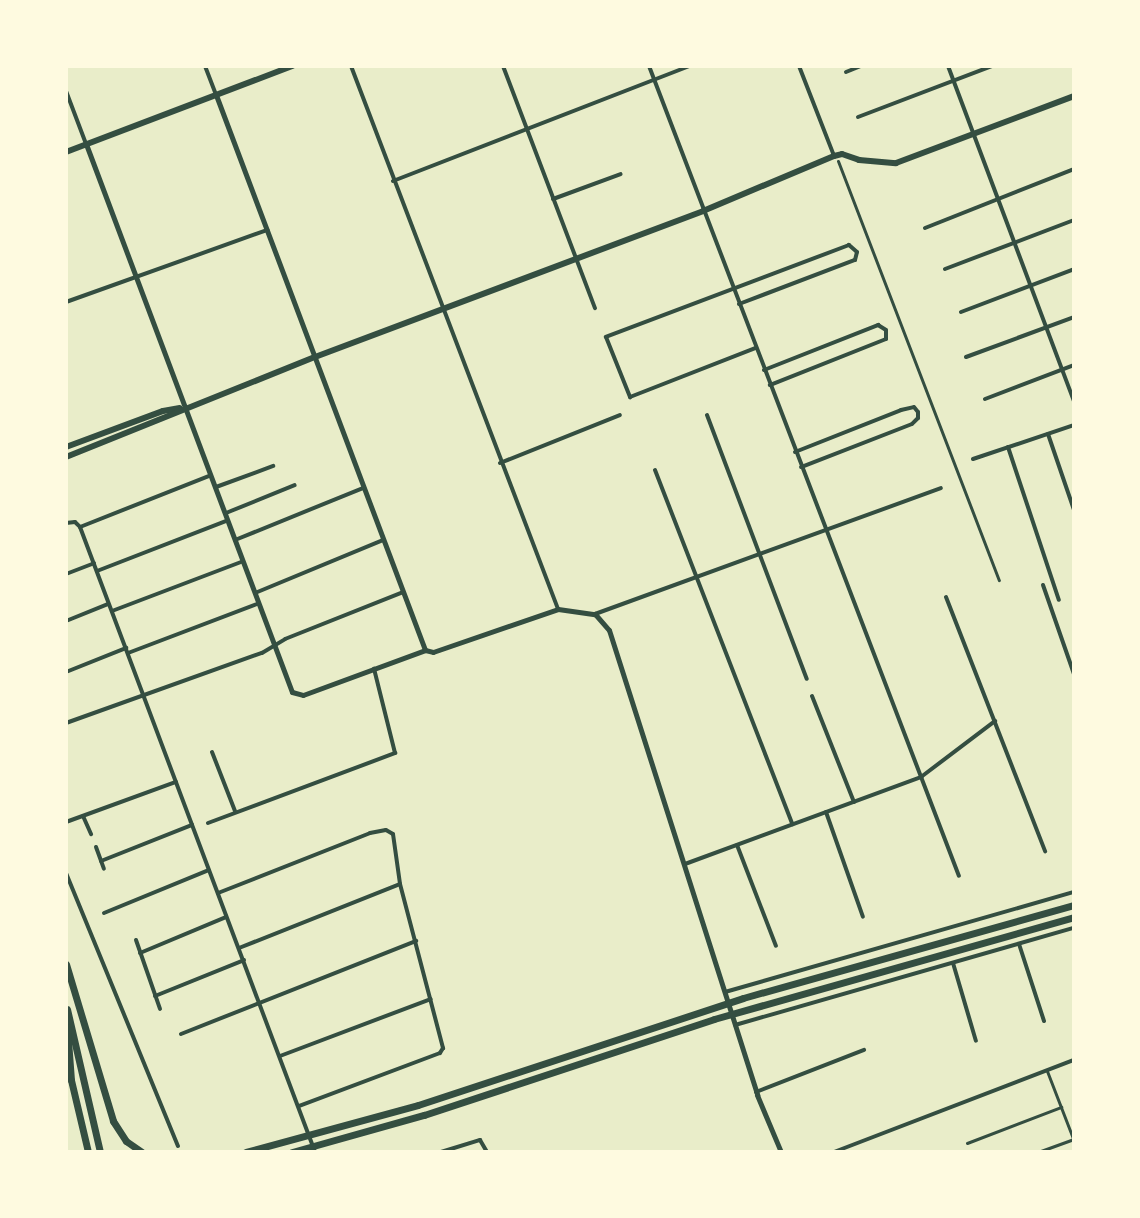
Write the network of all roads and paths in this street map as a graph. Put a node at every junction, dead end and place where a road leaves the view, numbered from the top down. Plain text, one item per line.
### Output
1 (205, 66) edge
2 (292, 66) edge
3 (351, 66) edge
4 (503, 66) edge
5 (649, 66) edge
6 (689, 66) edge
7 (799, 66) edge
8 (861, 66) edge
9 (948, 66) edge
10 (992, 66) edge
11 (846, 72) dead end
12 (654, 79) junction
13 (953, 80) junction
14 (66, 91) edge
15 (216, 95) junction
16 (1074, 96) edge
17 (858, 117) dead end
18 (527, 128) junction
19 (973, 136) junction
20 (86, 144) junction
21 (66, 152) edge
22 (836, 158) junction
23 (1074, 169) edge
24 (621, 174) dead end
25 (393, 181) junction
26 (553, 199) junction
27 (998, 199) junction
28 (703, 211) junction
29 (1074, 220) edge
30 (925, 228) dead end
31 (267, 230) junction
32 (1014, 242) junction
33 (575, 259) junction
34 (945, 269) dead end
35 (1074, 269) edge
36 (136, 277) junction
37 (1030, 285) junction
38 (734, 291) junction
39 (66, 302) edge
40 (739, 304) junction
41 (595, 308) dead end
42 (442, 309) junction
43 (961, 312) dead end
44 (1074, 317) edge
45 (1046, 327) junction
46 (756, 348) junction
47 (315, 357) junction
48 (966, 357) dead end
49 (1074, 365) edge
50 (764, 370) junction
51 (1062, 370) junction
52 (770, 385) junction
53 (985, 399) dead end
54 (1074, 401) edge
55 (183, 408) junction
56 (620, 415) dead end
57 (707, 415) dead end
58 (1074, 425) edge
59 (1048, 434) junction
60 (66, 447) edge
61 (1008, 447) junction
62 (795, 452) junction
63 (66, 457) edge
64 (973, 459) dead end
65 (500, 463) junction
66 (273, 466) dead end
67 (801, 467) junction
68 (655, 470) dead end
69 (209, 476) junction
70 (295, 485) dead end
71 (213, 488) junction
72 (363, 488) junction
73 (941, 488) dead end
74 (1074, 510) edge
75 (225, 518) junction
76 (66, 523) edge
77 (80, 527) junction
78 (825, 530) junction
79 (383, 540) junction
80 (233, 541) junction
81 (759, 554) junction
82 (241, 562) junction
83 (94, 563) junction
84 (97, 571) junction
85 (66, 574) edge
86 (696, 577) junction
87 (999, 580) dead end
88 (1043, 585) dead end
89 (403, 592) junction
90 (253, 594) junction
91 (946, 597) dead end
92 (1059, 600) dead end
93 (109, 604) junction
94 (257, 604) junction
95 (558, 609) junction
96 (112, 611) junction
97 (595, 614) junction
98 (66, 621) edge
99 (273, 647) junction
100 (425, 650) junction
101 (127, 651) junction
102 (1074, 656) edge
103 (1068, 660) junction
104 (374, 669) junction
105 (66, 672) edge
106 (1074, 674) edge
107 (807, 679) dead end
108 (144, 695) junction
109 (812, 696) dead end
110 (995, 721) junction
111 (66, 723) edge
112 (212, 752) dead end
113 (921, 777) junction
114 (176, 782) junction
115 (854, 802) junction
116 (235, 811) junction
117 (826, 812) junction
118 (83, 816) junction
119 (66, 822) edge
120 (208, 823) dead end
121 (792, 824) junction
122 (192, 825) junction
123 (91, 834) dead end
124 (737, 845) junction
125 (96, 847) dead end
126 (1045, 851) dead end
127 (101, 861) junction
128 (685, 864) junction
129 (104, 869) dead end
130 (209, 870) junction
131 (66, 873) edge
132 (959, 876) dead end
133 (400, 884) junction
134 (1074, 892) edge
135 (218, 893) junction
136 (1074, 905) edge
137 (104, 913) dead end
138 (227, 917) junction
139 (863, 917) dead end
140 (1074, 917) edge
141 (1074, 928) edge
142 (136, 940) dead end
143 (416, 941) junction
144 (1019, 944) junction
145 (776, 946) dead end
146 (239, 948) junction
147 (140, 953) junction
148 (244, 960) junction
149 (953, 962) junction
150 (66, 964) edge
151 (726, 995) junction
152 (155, 996) junction
153 (432, 999) junction
154 (260, 1002) junction
155 (66, 1006) edge
156 (160, 1009) dead end
157 (1044, 1021) dead end
158 (734, 1023) junction
159 (181, 1034) dead end
160 (976, 1041) dead end
161 (864, 1050) dead end
162 (280, 1056) junction
163 (1074, 1060) edge
164 (1047, 1071) junction
165 (756, 1092) junction
166 (299, 1106) junction
167 (1061, 1107) junction
168 (1074, 1139) edge
169 (967, 1143) dead end
170 (178, 1146) dead end
171 (88, 1152) edge
172 (100, 1152) edge
173 (142, 1152) edge
174 (246, 1152) edge
175 (292, 1152) edge
176 (315, 1152) edge
177 (441, 1152) edge
178 (487, 1152) edge
179 (781, 1152) edge
180 (834, 1152) edge
181 (1038, 1152) edge

1 - 15 street
2 - 15 main road
3 - 25 street
4 - 18 street
5 - 12 street
6 - 12 street
7 - 22 street
8 - 11 street
9 - 13 street
10 - 13 street
12 - 18 street
12 - 28 street
13 - 17 street
13 - 19 street
14 - 20 street
15 - 20 main road
15 - 31 street
16 - 19 main road
18 - 25 street
18 - 26 street
19 - 22 main road
19 - 27 street
20 - 21 main road
20 - 36 street
22 - 28 main road
22 - 87 street
23 - 27 street
24 - 26 street
25 - 42 street
26 - 33 street
27 - 30 street
27 - 32 street
28 - 33 main road
28 - 38 street
29 - 32 street
31 - 36 street
31 - 47 street
32 - 34 street
32 - 37 street
33 - 41 street
33 - 42 main road
35 - 37 street
36 - 39 street
36 - 55 street
37 - 43 street
37 - 45 street
38 - 40 street
38 - 40 street
38 - 46 street
40 - 46 street
42 - 47 main road
42 - 65 street
44 - 45 street
45 - 48 street
45 - 51 street
46 - 50 street
47 - 55 main road
47 - 72 street
49 - 51 street
50 - 52 street
50 - 52 street
51 - 53 street
51 - 54 street
52 - 62 street
55 - 60 main road
55 - 63 main road
55 - 69 street
56 - 65 street
57 - 81 street
58 - 59 street
59 - 61 street
59 - 74 street
61 - 64 street
61 - 92 street
62 - 67 street
62 - 67 street
65 - 95 street
66 - 71 street
67 - 78 street
68 - 86 street
69 - 71 street
69 - 77 street
70 - 75 street
71 - 75 street
72 - 79 street
72 - 80 street
73 - 78 street
75 - 80 street
75 - 84 street
76 - 77 street
77 - 83 street
78 - 81 street
78 - 113 street
79 - 89 street
79 - 90 street
80 - 82 street
81 - 86 street
81 - 107 street
82 - 90 street
82 - 96 street
83 - 84 street
83 - 85 street
84 - 93 street
86 - 97 street
86 - 121 street
88 - 103 street
89 - 99 street
89 - 100 street
90 - 94 street
91 - 110 street
93 - 96 street
93 - 98 street
94 - 99 street
94 - 101 street
95 - 97 street
95 - 100 street
96 - 101 street
97 - 128 street
99 - 104 street
99 - 108 street
100 - 104 street
101 - 105 street
101 - 108 street
102 - 103 street
103 - 106 street
104 - 116 street
108 - 111 street
108 - 114 street
109 - 115 street
110 - 113 street
110 - 126 street
112 - 116 street
113 - 115 street
113 - 132 street
114 - 118 street
114 - 122 street
115 - 117 street
116 - 120 street
117 - 121 street
117 - 139 street
118 - 119 street
118 - 123 street
121 - 124 street
122 - 127 street
122 - 130 street
124 - 128 street
124 - 145 street
125 - 127 street
127 - 129 street
128 - 151 street
130 - 135 street
130 - 137 street
131 - 170 street
133 - 135 street
133 - 143 street
133 - 146 street
134 - 151 street
135 - 138 street
136 - 174 highway
138 - 146 street
138 - 147 street
140 - 175 highway
141 - 144 street
142 - 147 street
143 - 153 street
143 - 154 street
144 - 149 street
144 - 157 street
146 - 148 street
147 - 152 street
148 - 152 street
148 - 154 street
149 - 158 street
149 - 160 street
150 - 173 highway
151 - 158 street
152 - 156 street
153 - 162 street
153 - 166 street
154 - 159 street
154 - 162 street
155 - 171 highway
155 - 172 highway
158 - 165 street
161 - 165 street
162 - 166 street
163 - 164 street
164 - 167 street
164 - 180 street
165 - 179 street
166 - 176 street
167 - 168 street
167 - 169 street
168 - 181 street
177 - 178 street

